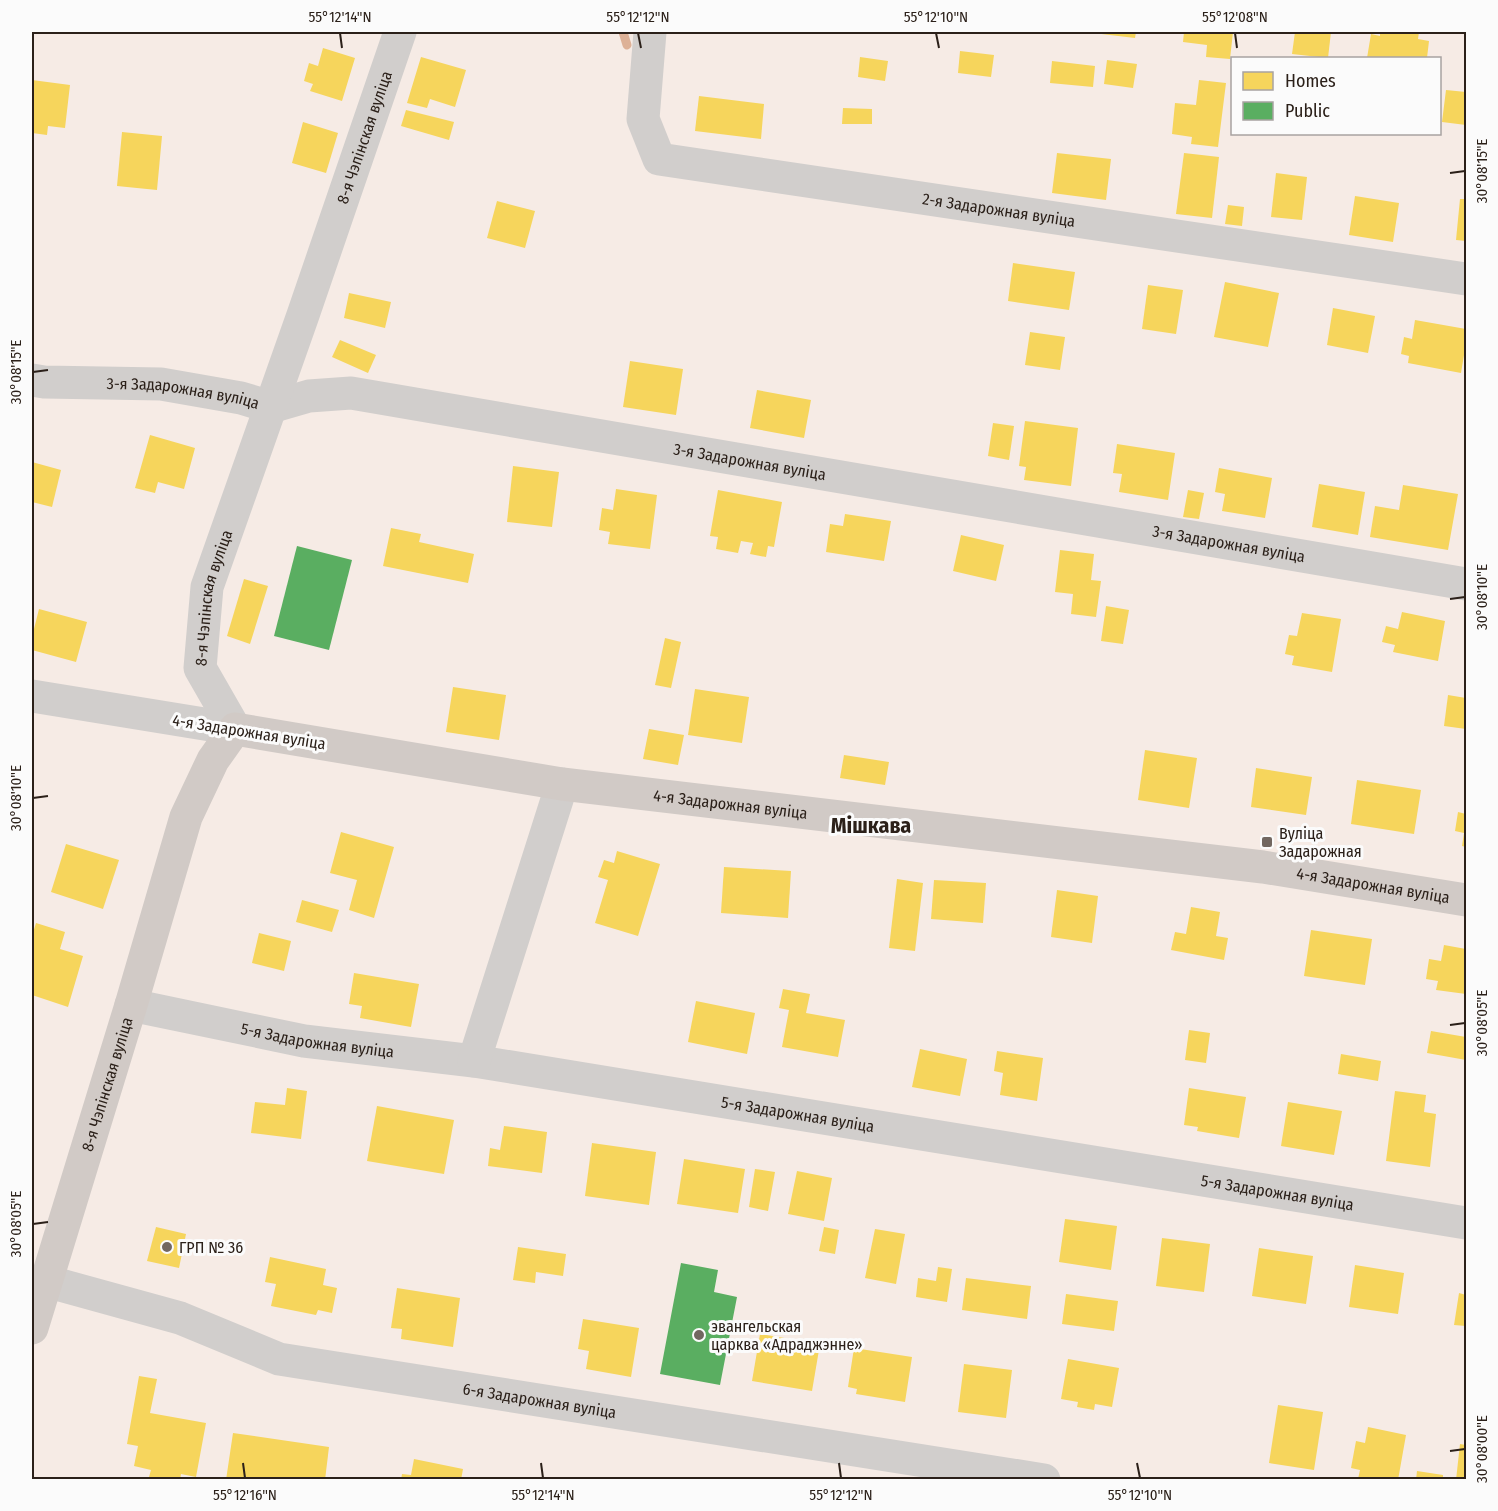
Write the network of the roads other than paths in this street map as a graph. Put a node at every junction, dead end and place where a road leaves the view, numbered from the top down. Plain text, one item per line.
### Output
1 (400, 32) edge
2 (650, 32) edge
3 (1467, 279) edge
4 (32, 380) edge
5 (271, 407) junction
6 (1467, 584) edge
7 (32, 696) edge
8 (235, 729) junction
9 (562, 784) junction
10 (1467, 900) edge
11 (131, 1005) junction
12 (474, 1061) junction
13 (1467, 1223) edge
14 (46, 1281) junction
15 (32, 1327) edge
16 (1044, 1479) edge

1 - 5 street, 8-я Чэпінская вуліца
2 - 3 street, 2-я Задарожная вуліца
4 - 5 street, 3-я Задарожная вуліца
5 - 6 street, 3-я Задарожная вуліца
5 - 8 street, 8-я Чэпінская вуліца
7 - 8 street, 4-я Задарожная вуліца
8 - 9 main road, 4-я Задарожная вуліца
8 - 11 main road, 8-я Чэпінская вуліца
9 - 10 main road, 4-я Задарожная вуліца
9 - 12 street
11 - 12 street, 5-я Задарожная вуліца
11 - 14 main road, 8-я Чэпінская вуліца
12 - 13 street, 5-я Задарожная вуліца
14 - 15 main road, 8-я Чэпінская вуліца
14 - 16 street, 6-я Задарожная вуліца

